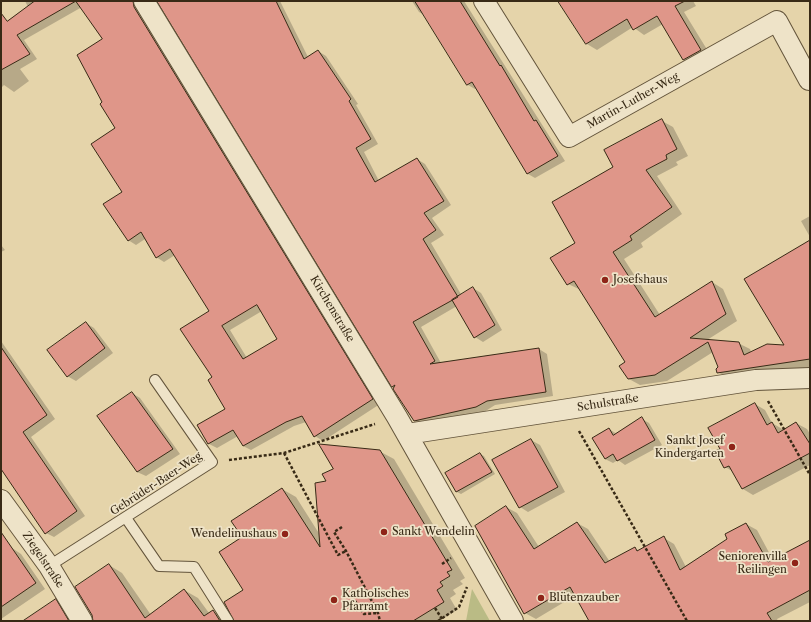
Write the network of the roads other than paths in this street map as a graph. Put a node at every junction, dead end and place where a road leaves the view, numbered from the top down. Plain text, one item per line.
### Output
1 (144, 1) edge
2 (484, 1) edge
3 (810, 81) edge
4 (810, 378) edge
5 (155, 380) dead end
6 (408, 434) junction
7 (1, 500) edge
8 (126, 518) junction
9 (48, 566) junction
10 (82, 621) edge
11 (228, 621) edge
12 (513, 621) edge

1 - 6 street, Kirchenstraße
2 - 3 street, Martin-Luther-Weg
4 - 6 street, Schulstraße
5 - 8 lane, Gebrüder-Baer-Weg
6 - 12 street, Kirchenstraße
7 - 9 street, Ziegelstraße
8 - 9 lane, Gebrüder-Baer-Weg
8 - 11 lane
9 - 10 street, Ziegelstraße

